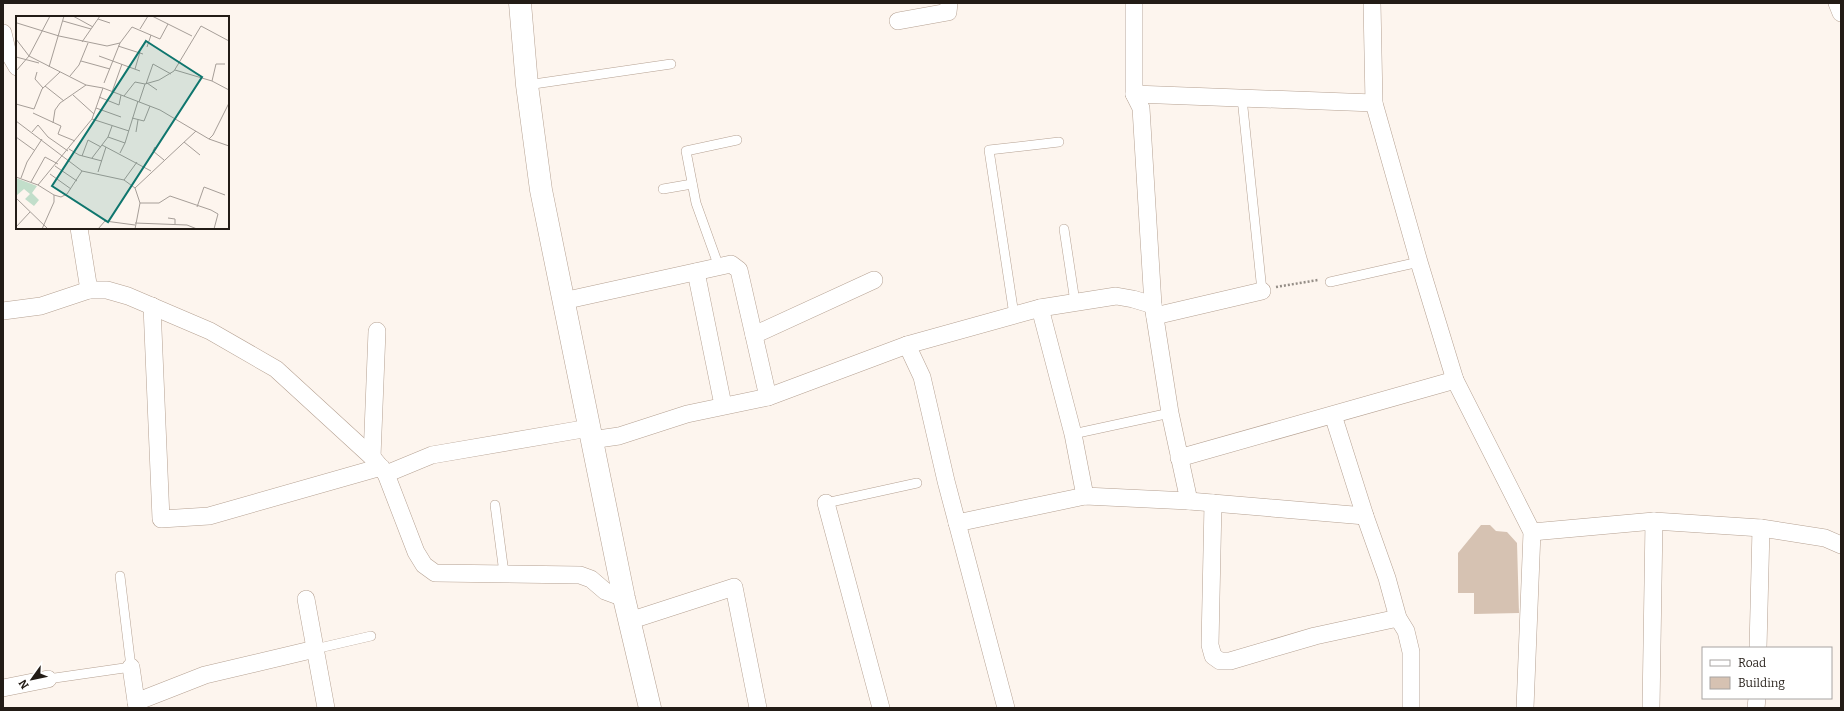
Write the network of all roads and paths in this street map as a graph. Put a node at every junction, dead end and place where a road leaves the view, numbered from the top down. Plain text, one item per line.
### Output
1 (520, 3) edge
2 (949, 3) edge
3 (1134, 3) edge
4 (1372, 3) edge
5 (1837, 3) edge
6 (1841, 13) edge
7 (898, 21) dead end
8 (3, 33) edge
9 (671, 64) dead end
10 (16, 65) edge
11 (527, 85) junction
12 (1134, 94) junction
13 (1242, 98) junction
14 (1374, 103) junction
15 (737, 140) dead end
16 (1059, 142) dead end
17 (692, 184) junction
18 (662, 189) dead end
19 (79, 229) edge
20 (1064, 229) dead end
21 (1419, 262) junction
22 (719, 267) junction
23 (696, 272) junction
24 (874, 280) dead end
25 (1330, 282) joint
26 (89, 290) junction
27 (1262, 291) junction
28 (563, 301) junction
29 (1075, 302) junction
30 (152, 306) junction
31 (1040, 308) junction
32 (1154, 310) junction
33 (3, 311) edge
34 (1014, 315) junction
35 (377, 331) dead end
36 (754, 335) junction
37 (907, 345) junction
38 (1455, 380) junction
39 (768, 397) junction
40 (723, 405) junction
41 (1170, 413) junction
42 (1333, 415) junction
43 (590, 434) junction
44 (1073, 434) junction
45 (1179, 458) junction
46 (380, 466) junction
47 (917, 483) dead end
48 (1085, 496) junction
49 (1189, 501) junction
50 (826, 503) joint
51 (1213, 503) junction
52 (495, 505) dead end
53 (1365, 516) junction
54 (1654, 522) junction
55 (956, 524) junction
56 (1761, 528) junction
57 (1532, 532) junction
58 (1841, 545) edge
59 (504, 574) junction
60 (120, 576) dead end
61 (624, 598) junction
62 (306, 599) dead end
63 (1398, 618) junction
64 (629, 620) junction
65 (372, 636) dead end
66 (1758, 647) edge
67 (316, 649) junction
68 (131, 667) junction
69 (48, 679) joint
70 (3, 688) edge
71 (136, 705) edge
72 (326, 708) edge
73 (650, 708) edge
74 (758, 708) edge
75 (881, 708) edge
76 (1006, 708) edge
77 (1411, 708) edge
78 (1525, 708) edge
79 (1651, 708) edge

1 - 11 main road
2 - 7 street
3 - 12 street
4 - 14 street
5 - 6 street
8 - 10 street
9 - 11 lane
11 - 28 main road
12 - 13 street
12 - 32 street
13 - 14 street
13 - 27 lane
14 - 21 street
15 - 17 lane
16 - 34 lane
17 - 18 lane
17 - 22 lane
19 - 26 street
20 - 29 lane
21 - 25 lane
21 - 38 street
22 - 23 street
22 - 36 street
23 - 28 street
23 - 40 street
24 - 36 street
25 - 27 path
26 - 30 street
26 - 33 street
27 - 32 street
28 - 43 main road
29 - 31 street
29 - 32 street
30 - 46 street
30 - 46 street
31 - 34 street
31 - 44 street
32 - 41 street
34 - 37 street
35 - 46 street
36 - 39 street
37 - 39 street
37 - 55 street
38 - 42 street
38 - 57 street
39 - 40 street
40 - 43 street
41 - 44 lane
41 - 45 street
42 - 45 street
42 - 53 street
43 - 46 street
43 - 61 main road
44 - 48 street
45 - 49 street
46 - 59 street
47 - 50 lane
48 - 49 street
48 - 55 street
49 - 51 street
50 - 75 street
51 - 53 street
51 - 63 street
52 - 59 lane
53 - 63 street
54 - 56 street
54 - 57 street
54 - 79 street
55 - 76 street
56 - 58 street
56 - 66 street
57 - 78 street
59 - 61 street
60 - 68 lane
61 - 64 main road
62 - 67 street
63 - 77 street
64 - 73 main road
64 - 74 street
65 - 67 lane
67 - 71 street
67 - 72 street
68 - 69 lane
68 - 71 street
69 - 70 street

